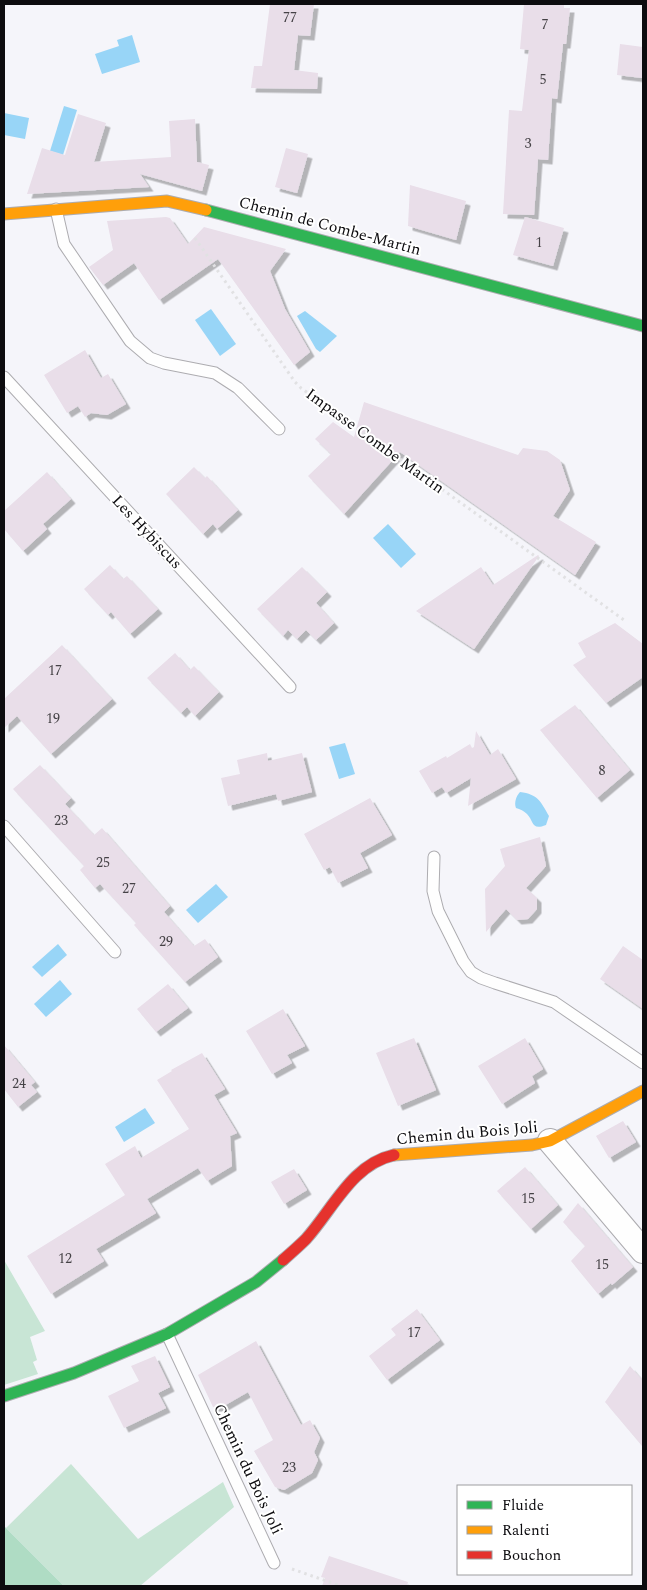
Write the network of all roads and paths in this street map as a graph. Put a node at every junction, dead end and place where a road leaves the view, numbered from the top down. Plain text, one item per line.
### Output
1 (190, 206) junction
2 (56, 209) junction
3 (4, 214) edge
4 (643, 326) edge
5 (4, 377) edge
6 (278, 429) dead end
7 (624, 620) dead end
8 (290, 687) dead end
9 (4, 826) edge
10 (434, 857) dead end
11 (115, 952) dead end
12 (643, 1063) edge
13 (643, 1091) edge
14 (550, 1141) junction
15 (643, 1251) edge
16 (167, 1334) junction
17 (4, 1396) edge
18 (274, 1562) joint
19 (341, 1586) edge

1 - 2 street, Chemin de Combe-Martin
1 - 4 street, Chemin de Combe-Martin
1 - 7 path, Impasse Combe Martin
2 - 3 street, Chemin de Combe-Martin
2 - 6 lane
5 - 8 lane, Les Hybiscus
9 - 11 lane
10 - 12 lane
13 - 14 street, Chemin du Bois Joli
14 - 15 street
14 - 16 street, Chemin du Bois Joli
16 - 17 street, Chemin du Bois Joli
16 - 18 lane, Chemin du Bois Joli
18 - 19 path

